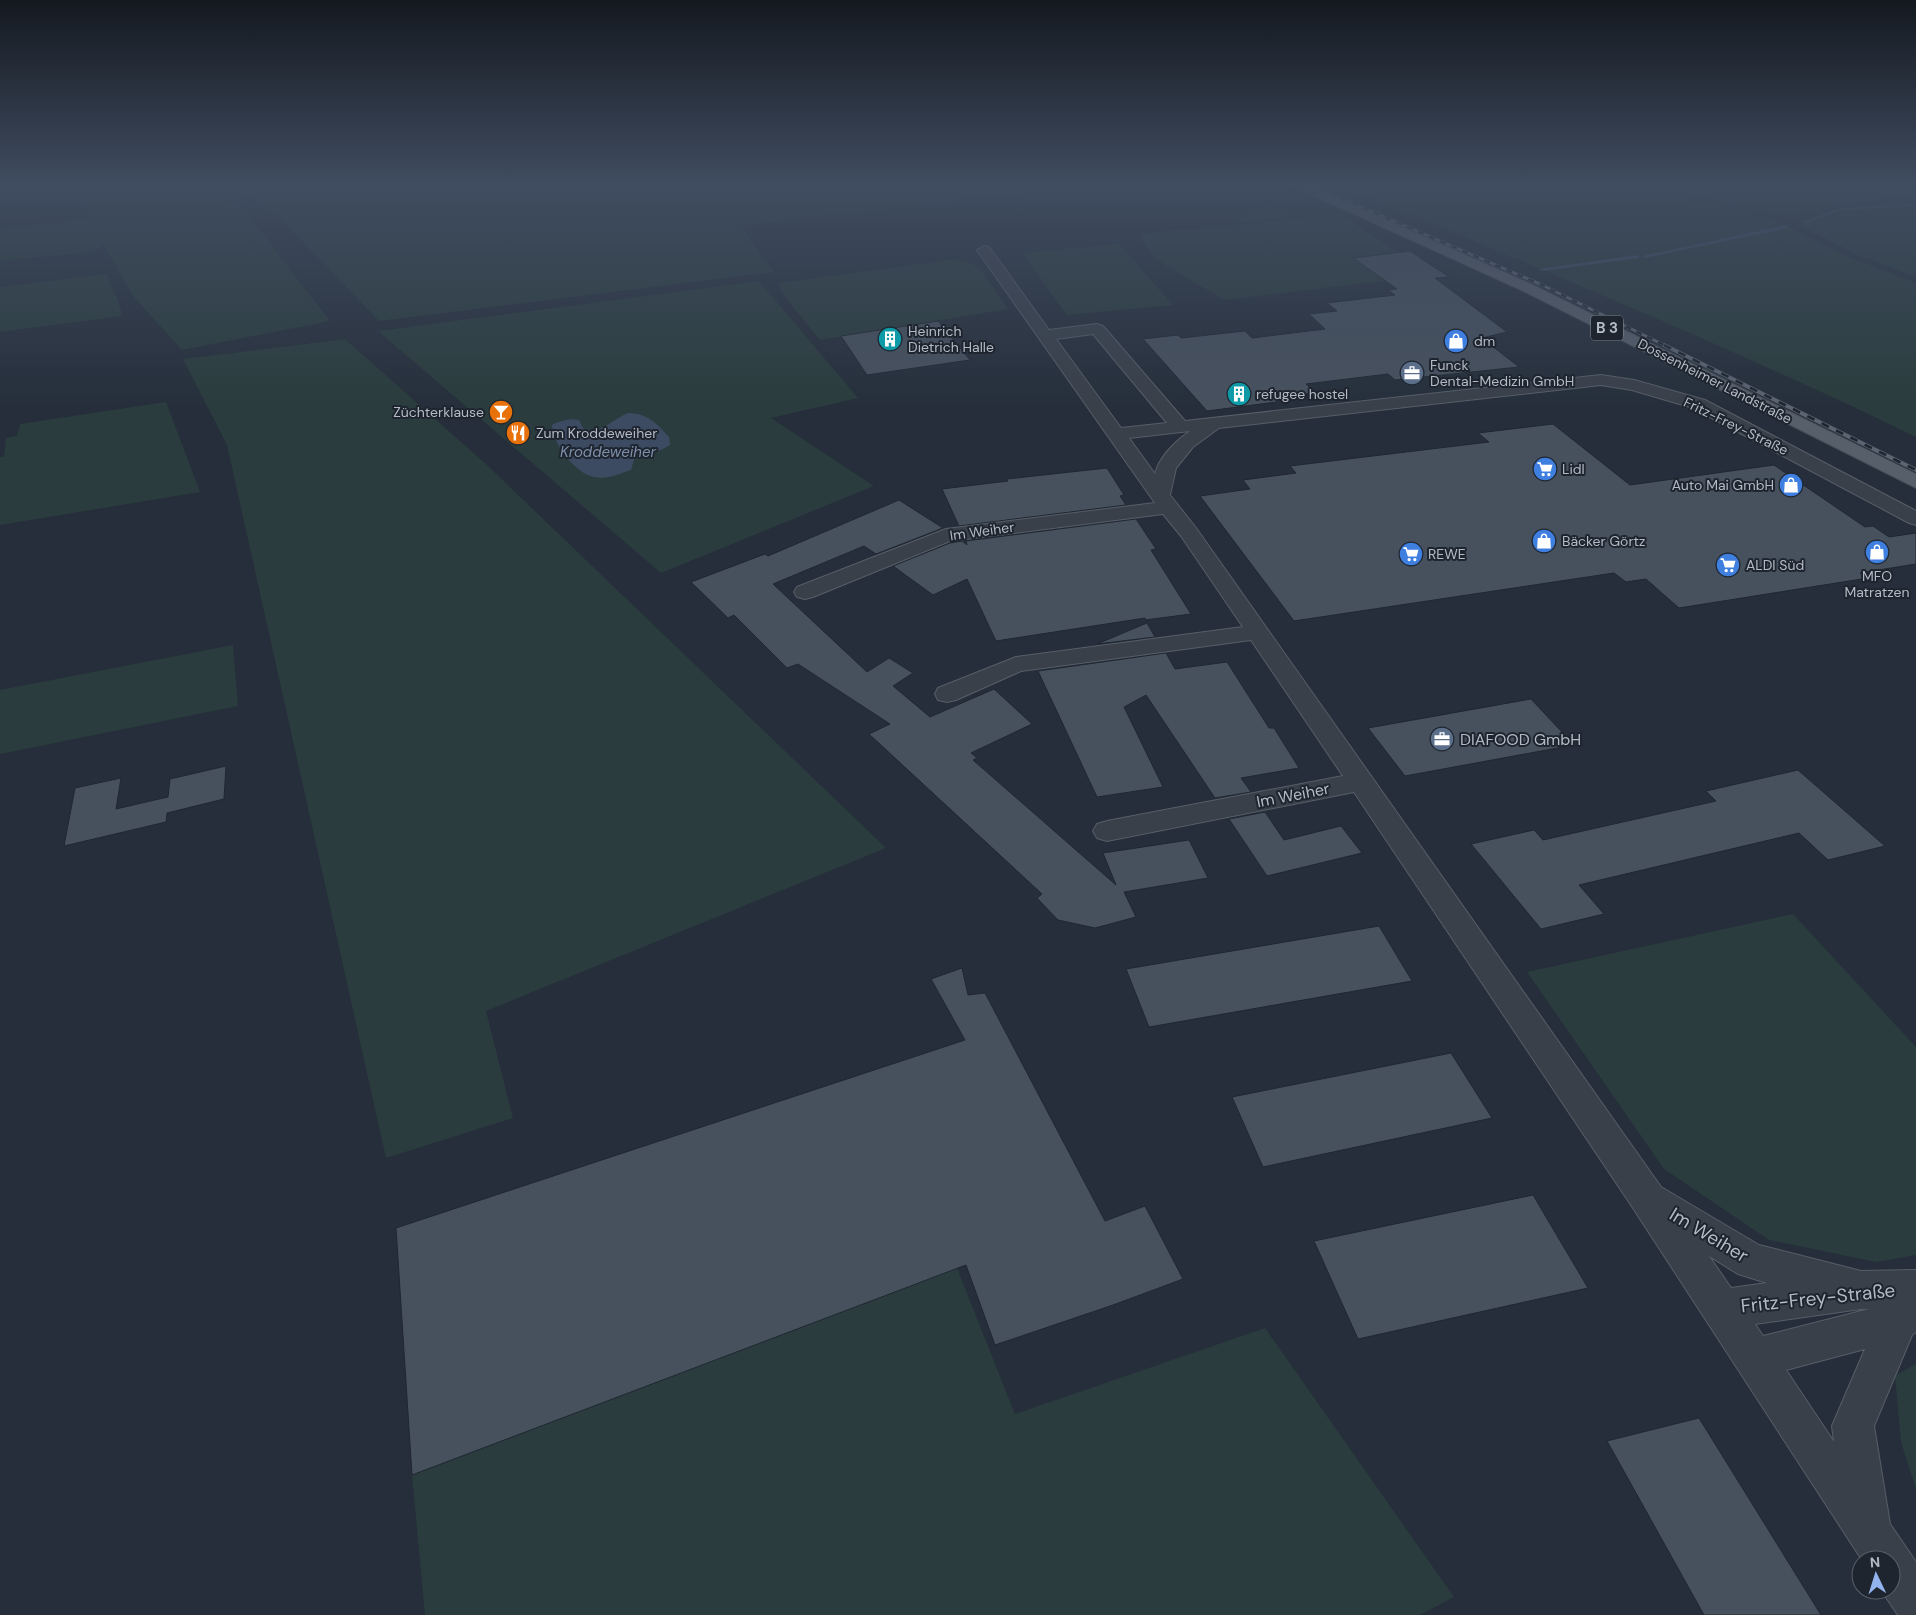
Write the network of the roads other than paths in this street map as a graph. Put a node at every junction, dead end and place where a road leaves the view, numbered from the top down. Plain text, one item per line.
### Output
1 (991, 259) edge
2 (1464, 259) edge
3 (1045, 334) junction
4 (1214, 423) junction
5 (1181, 427) junction
6 (1118, 434) junction
7 (1916, 482) edge
8 (1164, 501) junction
9 (1916, 519) edge
10 (805, 592) dead end
11 (1258, 632) junction
12 (947, 694) dead end
13 (1362, 782) junction
14 (1107, 831) dead end
15 (1647, 1197) junction
16 (1861, 1290) junction
17 (1910, 1306) edge
18 (1720, 1309) junction
19 (1753, 1359) junction
20 (1881, 1550) edge
21 (1882, 1550) edge
22 (1901, 1580) edge
23 (1916, 1602) edge

1 - 3 street
2 - 7 main road, Dossenheimer Landstraße / B 3
3 - 5 street
3 - 6 street
4 - 5 street, Fritz-Frey-Straße
4 - 8 street, Fritz-Frey-Straße
4 - 9 street, Fritz-Frey-Straße
5 - 6 street, Fritz-Frey-Straße
6 - 8 street
8 - 10 street, Im Weiher
8 - 11 street
11 - 12 street
11 - 13 street
13 - 14 street, Im Weiher
13 - 15 street
15 - 16 street, Im Weiher
15 - 18 street
16 - 17 street, Fritz-Frey-Straße
16 - 18 street, Fritz-Frey-Straße
17 - 19 street, Fritz-Frey-Straße
17 - 21 street, Fritz-Frey-Straße
18 - 19 street
19 - 20 street
22 - 23 street

